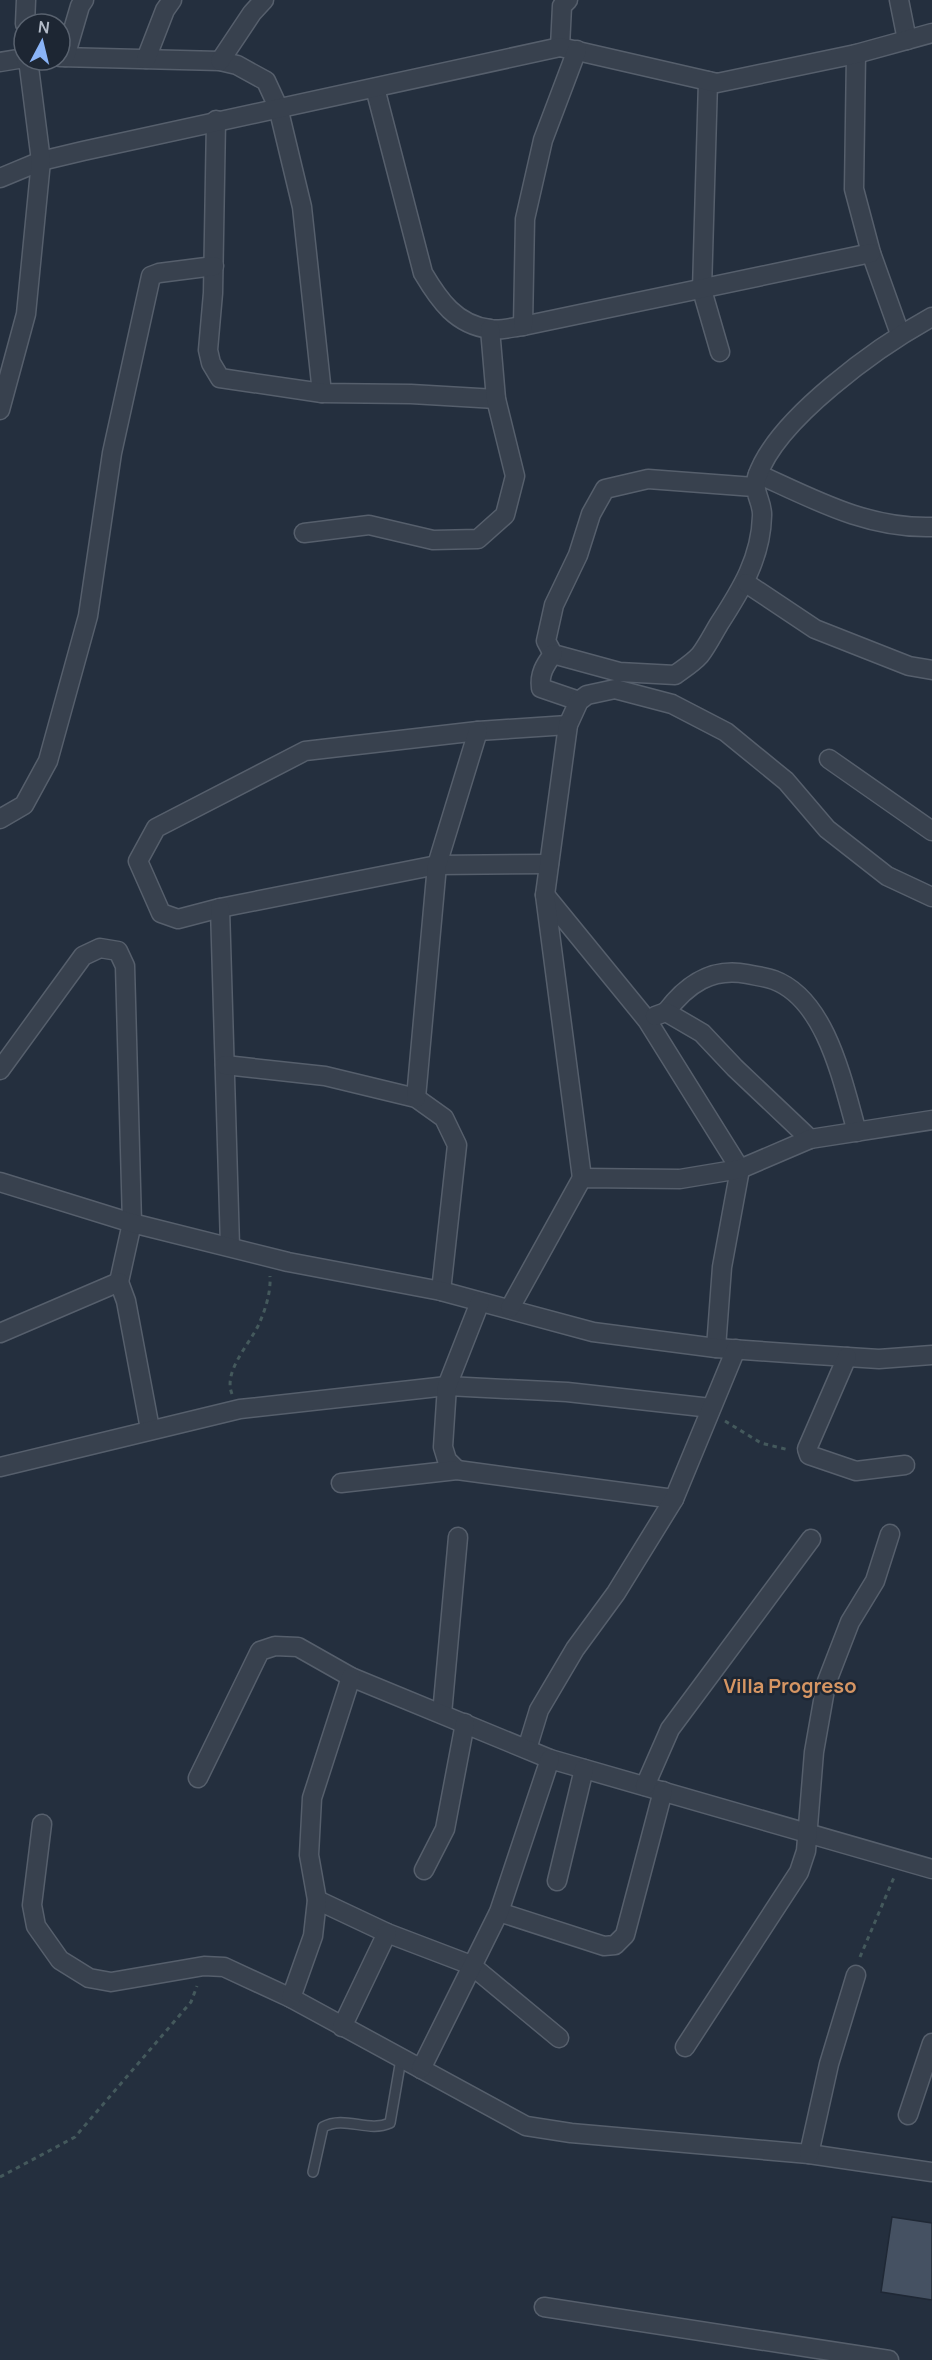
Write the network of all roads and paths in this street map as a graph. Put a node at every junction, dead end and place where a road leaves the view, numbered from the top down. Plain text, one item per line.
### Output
1 (84, 0) edge
2 (172, 0) edge
3 (264, 0) edge
4 (568, 0) edge
5 (899, 0) edge
6 (72, 29) edge
7 (932, 33) edge
8 (908, 40) junction
9 (568, 48) junction
10 (856, 54) junction
11 (72, 57) edge
12 (146, 59) junction
13 (220, 61) junction
14 (30, 72) edge
15 (708, 81) junction
16 (375, 88) junction
17 (278, 107) junction
18 (216, 120) junction
19 (41, 161) junction
20 (0, 178) edge
21 (871, 253) junction
22 (214, 266) junction
23 (702, 290) junction
24 (932, 317) edge
25 (523, 326) junction
26 (490, 329) junction
27 (900, 334) junction
28 (720, 352) dead end
29 (322, 393) junction
30 (496, 399) junction
31 (0, 410) edge
32 (756, 480) junction
33 (932, 527) edge
34 (304, 533) dead end
35 (746, 583) junction
36 (553, 654) junction
37 (932, 670) edge
38 (579, 701) junction
39 (568, 726) junction
40 (478, 731) junction
41 (829, 759) dead end
42 (0, 819) edge
43 (932, 831) edge
44 (549, 864) junction
45 (437, 865) junction
46 (545, 896) junction
47 (932, 897) edge
48 (220, 908) junction
49 (666, 1012) junction
50 (647, 1020) junction
51 (225, 1065) junction
52 (0, 1070) edge
53 (416, 1098) junction
54 (932, 1120) edge
55 (857, 1132) junction
56 (810, 1139) junction
57 (740, 1168) junction
58 (582, 1178) junction
59 (0, 1182) edge
60 (132, 1223) junction
61 (230, 1246) junction
62 (265, 1256) junction
63 (120, 1282) junction
64 (441, 1291) junction
65 (480, 1302) junction
66 (510, 1308) junction
67 (0, 1333) edge
68 (716, 1348) junction
69 (736, 1349) junction
70 (932, 1355) edge
71 (848, 1357) junction
72 (447, 1386) junction
73 (711, 1408) junction
74 (240, 1409) junction
75 (150, 1429) junction
76 (808, 1455) junction
77 (2, 1463) edge
78 (905, 1466) dead end
79 (457, 1470) junction
80 (341, 1483) dead end
81 (674, 1499) junction
82 (890, 1534) dead end
83 (458, 1537) dead end
84 (811, 1539) dead end
85 (351, 1677) junction
86 (442, 1714) junction
87 (465, 1723) junction
88 (527, 1749) junction
89 (550, 1759) junction
90 (584, 1768) junction
91 (198, 1778) dead end
92 (654, 1789) junction
93 (42, 1824) dead end
94 (808, 1833) junction
95 (902, 1860) junction
96 (932, 1869) edge
97 (424, 1870) dead end
98 (557, 1881) dead end
99 (317, 1900) junction
100 (500, 1912) junction
101 (387, 1933) junction
102 (471, 1965) junction
103 (204, 1966) junction
104 (856, 1975) joint
105 (291, 1998) junction
106 (342, 2027) junction
107 (559, 2038) dead end
108 (932, 2043) edge
109 (685, 2047) dead end
110 (401, 2059) junction
111 (421, 2069) junction
112 (908, 2115) dead end
113 (809, 2154) junction
114 (313, 2172) dead end
115 (932, 2172) edge
116 (0, 2177) edge
117 (544, 2307) dead end
118 (889, 2360) edge

1 - 6 street
2 - 12 street
3 - 13 street
4 - 9 street
5 - 8 street
7 - 8 street
8 - 10 street
9 - 15 street
9 - 16 street
9 - 25 street
10 - 15 street
10 - 21 street
11 - 12 street
12 - 13 street
13 - 17 street
14 - 19 street
15 - 23 street
16 - 17 street
16 - 26 street
17 - 18 street
17 - 29 street
18 - 19 street
18 - 22 street
19 - 20 street
19 - 31 street
21 - 23 street
21 - 27 street
22 - 29 street
22 - 42 street
23 - 25 street
23 - 28 street
24 - 27 street
25 - 26 street
26 - 30 street
27 - 32 street
29 - 30 street
30 - 34 street
32 - 33 street
32 - 35 street
32 - 36 street
35 - 36 street
35 - 37 street
36 - 38 street
38 - 39 street
38 - 47 street
39 - 40 street
39 - 44 street
40 - 45 street
40 - 48 street
41 - 43 street
44 - 45 street
44 - 46 street
45 - 48 street
45 - 53 street
46 - 50 street
46 - 58 street
48 - 51 street
49 - 50 street
49 - 55 street
49 - 56 street
50 - 57 street
51 - 53 street
51 - 61 street
52 - 60 street
53 - 64 street
54 - 55 street
55 - 56 street
56 - 57 street
57 - 58 street
57 - 68 street
58 - 66 street
59 - 60 street
60 - 61 street
60 - 63 street
61 - 62 street
62 - 64 street
62 - 74 path
63 - 67 street
63 - 75 street
64 - 65 street
65 - 66 street
65 - 72 street
66 - 68 street
68 - 69 street
69 - 71 street
69 - 73 street
70 - 71 street
71 - 76 street
72 - 73 street
72 - 74 street
72 - 79 street
73 - 76 path
73 - 81 street
74 - 75 street
75 - 77 street
76 - 78 street
79 - 80 street
79 - 81 street
81 - 88 street
82 - 94 street
83 - 86 street
84 - 92 street
85 - 86 street
85 - 91 street
85 - 99 street
86 - 87 street
87 - 88 street
87 - 97 street
88 - 89 street
89 - 90 street
89 - 100 street
90 - 92 street
90 - 98 street
92 - 94 street
92 - 100 street
93 - 103 street
94 - 95 street
94 - 109 street
95 - 96 street
95 - 104 path
99 - 101 street
99 - 105 street
100 - 102 street
101 - 102 street
101 - 106 street
102 - 107 street
102 - 111 street
103 - 105 street
103 - 116 path
104 - 113 street
105 - 106 street
106 - 110 street
108 - 112 street
110 - 111 street
110 - 114 lane
111 - 113 street
113 - 115 street
117 - 118 street

